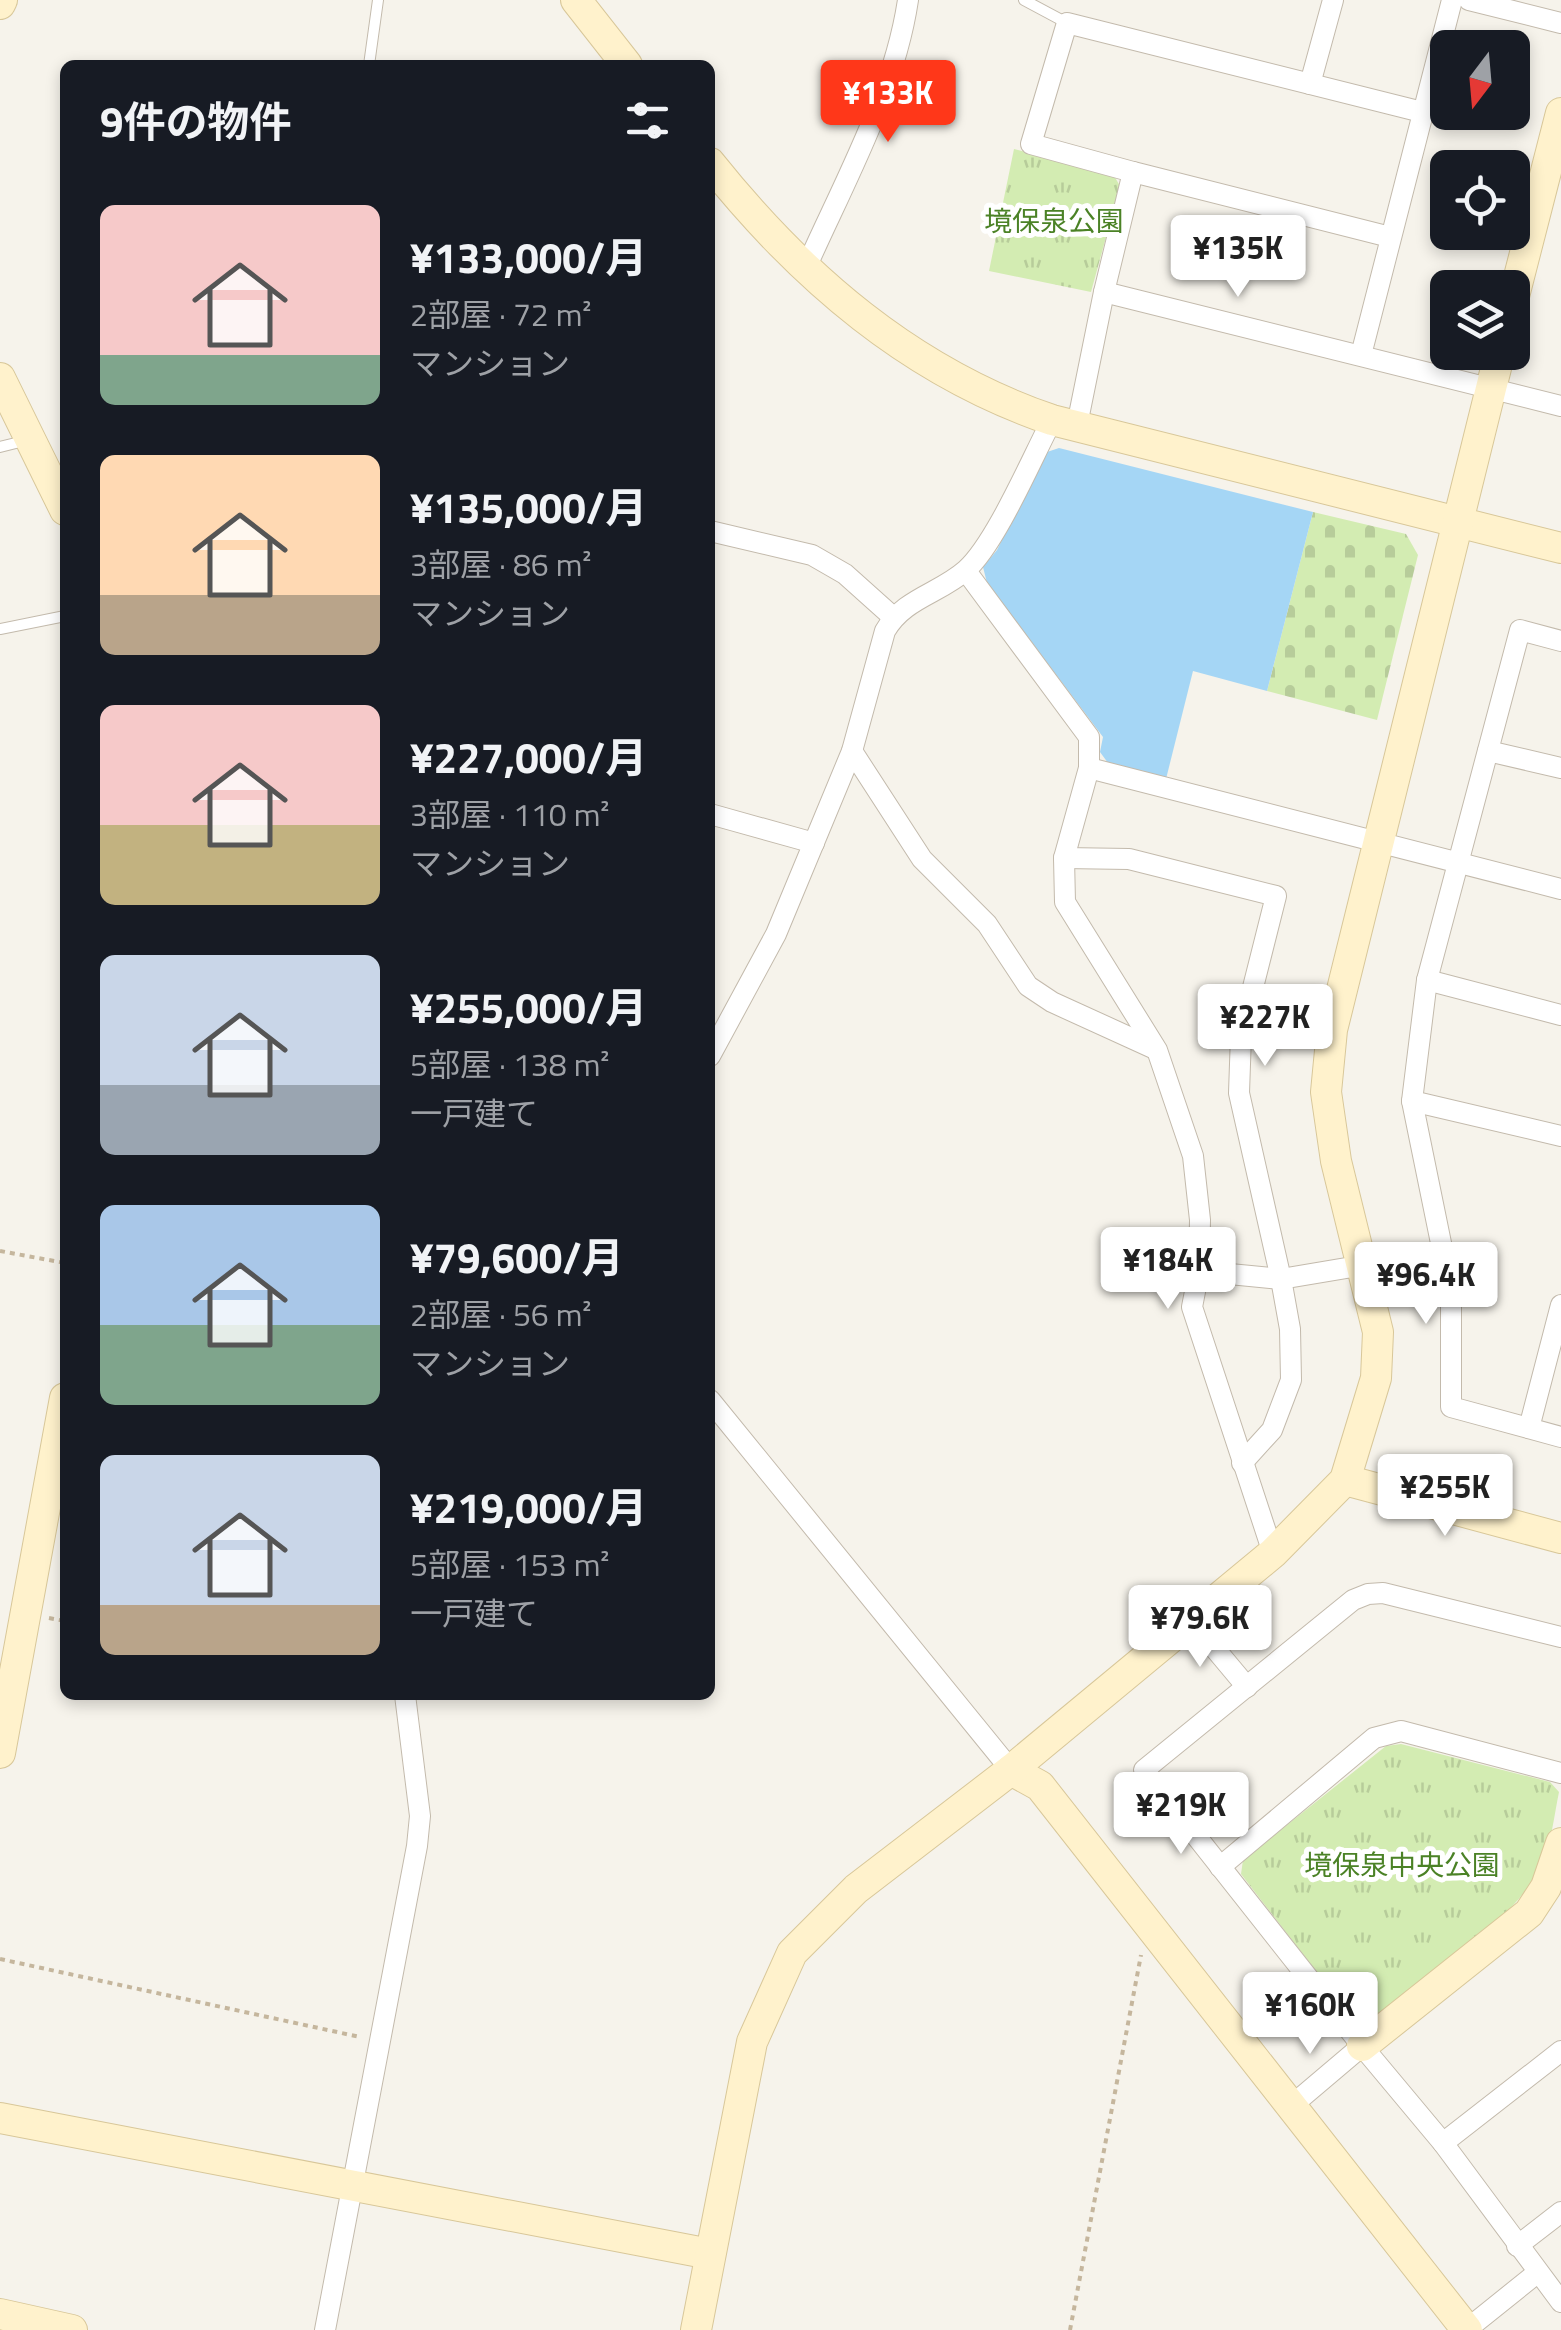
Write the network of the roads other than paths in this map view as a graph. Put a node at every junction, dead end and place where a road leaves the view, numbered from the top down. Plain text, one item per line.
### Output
1 (378, 0) edge
2 (576, 0) edge
3 (908, 0) edge
4 (1024, 0) edge
5 (1333, 0) edge
6 (1452, 0) edge
7 (1469, 0) edge
8 (1067, 23) junction
9 (1561, 23) edge
10 (370, 60) edge
11 (624, 60) edge
12 (1310, 84) junction
13 (1422, 112) junction
14 (1561, 113) edge
15 (715, 169) edge
16 (1133, 172) junction
17 (1390, 236) junction
18 (805, 270) junction
19 (1521, 270) edge
20 (1104, 292) junction
21 (1360, 356) junction
22 (1496, 370) edge
23 (0, 378) edge
24 (1491, 389) junction
25 (1561, 406) edge
26 (1064, 422) junction
27 (30, 439) junction
28 (0, 447) edge
29 (57, 472) edge
30 (1460, 523) junction
31 (715, 531) edge
32 (1561, 548) edge
33 (966, 571) junction
34 (60, 617) edge
35 (894, 617) junction
36 (0, 629) edge
37 (1561, 641) edge
38 (852, 751) junction
39 (1488, 751) junction
40 (1089, 768) junction
41 (1561, 768) edge
42 (715, 815) edge
43 (814, 843) junction
44 (1376, 844) junction
45 (1064, 858) junction
46 (1458, 864) junction
47 (1561, 889) edge
48 (1426, 980) junction
49 (1561, 1015) edge
50 (715, 1047) edge
51 (1157, 1050) junction
52 (1412, 1101) junction
53 (1561, 1136) edge
54 (1440, 1252) junction
55 (1362, 1266) junction
56 (1200, 1271) junction
57 (1281, 1279) junction
58 (1561, 1305) edge
59 (715, 1406) edge
60 (60, 1425) edge
61 (1529, 1428) junction
62 (1561, 1437) edge
63 (1242, 1462) junction
64 (1345, 1480) junction
65 (1561, 1538) edge
66 (1273, 1553) junction
67 (1191, 1620) junction
68 (1561, 1637) edge
69 (1247, 1687) junction
70 (406, 1700) edge
71 (0, 1754) edge
72 (1011, 1770) junction
73 (1561, 1773) edge
74 (1561, 1843) edge
75 (1220, 1866) junction
76 (1554, 1889) edge
77 (1362, 2046) junction
78 (1561, 2051) edge
79 (1290, 2106) junction
80 (0, 2118) edge
81 (1443, 2143) junction
82 (352, 2186) junction
83 (1561, 2212) edge
84 (1518, 2246) junction
85 (710, 2254) junction
86 (1537, 2272) junction
87 (1561, 2302) edge
88 (0, 2314) edge
89 (72, 2330) edge
90 (326, 2330) edge
91 (696, 2330) edge
92 (1466, 2330) edge

1 - 10 lane
2 - 11 street
3 - 18 street
4 - 8 lane
5 - 12 street
6 - 13 street
7 - 9 street
8 - 12 street
8 - 16 street
12 - 13 street
13 - 17 street
14 - 19 street
15 - 18 street
16 - 17 street
16 - 20 street
17 - 21 street
18 - 26 street
20 - 21 street
20 - 26 street
21 - 24 street
22 - 24 street
23 - 27 street
24 - 25 street
24 - 30 street
26 - 30 street
26 - 33 street
27 - 28 lane
27 - 29 street
30 - 32 street
30 - 44 street
31 - 35 street
33 - 35 street
33 - 40 street
34 - 36 lane
35 - 38 street
37 - 39 street
38 - 43 street
38 - 51 street
39 - 41 street
39 - 46 street
40 - 44 street
40 - 45 street
42 - 43 street
43 - 50 street
44 - 46 street
44 - 55 street
45 - 51 street
45 - 57 street
46 - 47 street
46 - 48 street
48 - 49 street
48 - 52 street
51 - 56 street
52 - 53 street
52 - 54 street
54 - 55 street
54 - 61 street
55 - 57 street
55 - 64 street
56 - 57 street
56 - 63 street
57 - 63 street
58 - 61 street
59 - 72 street
60 - 71 street
61 - 62 street
63 - 66 street
64 - 65 street
64 - 66 street
66 - 67 street
67 - 69 street
67 - 72 street
68 - 69 street
69 - 75 street
70 - 82 street
72 - 79 street
72 - 85 street
73 - 75 street
74 - 76 street
75 - 77 street
76 - 77 street
77 - 79 street
77 - 81 street
78 - 81 street
79 - 92 street
80 - 82 street
81 - 84 street
82 - 85 street
82 - 90 street
83 - 84 street
84 - 86 street
85 - 91 street
86 - 87 street
86 - 92 street
88 - 89 street

